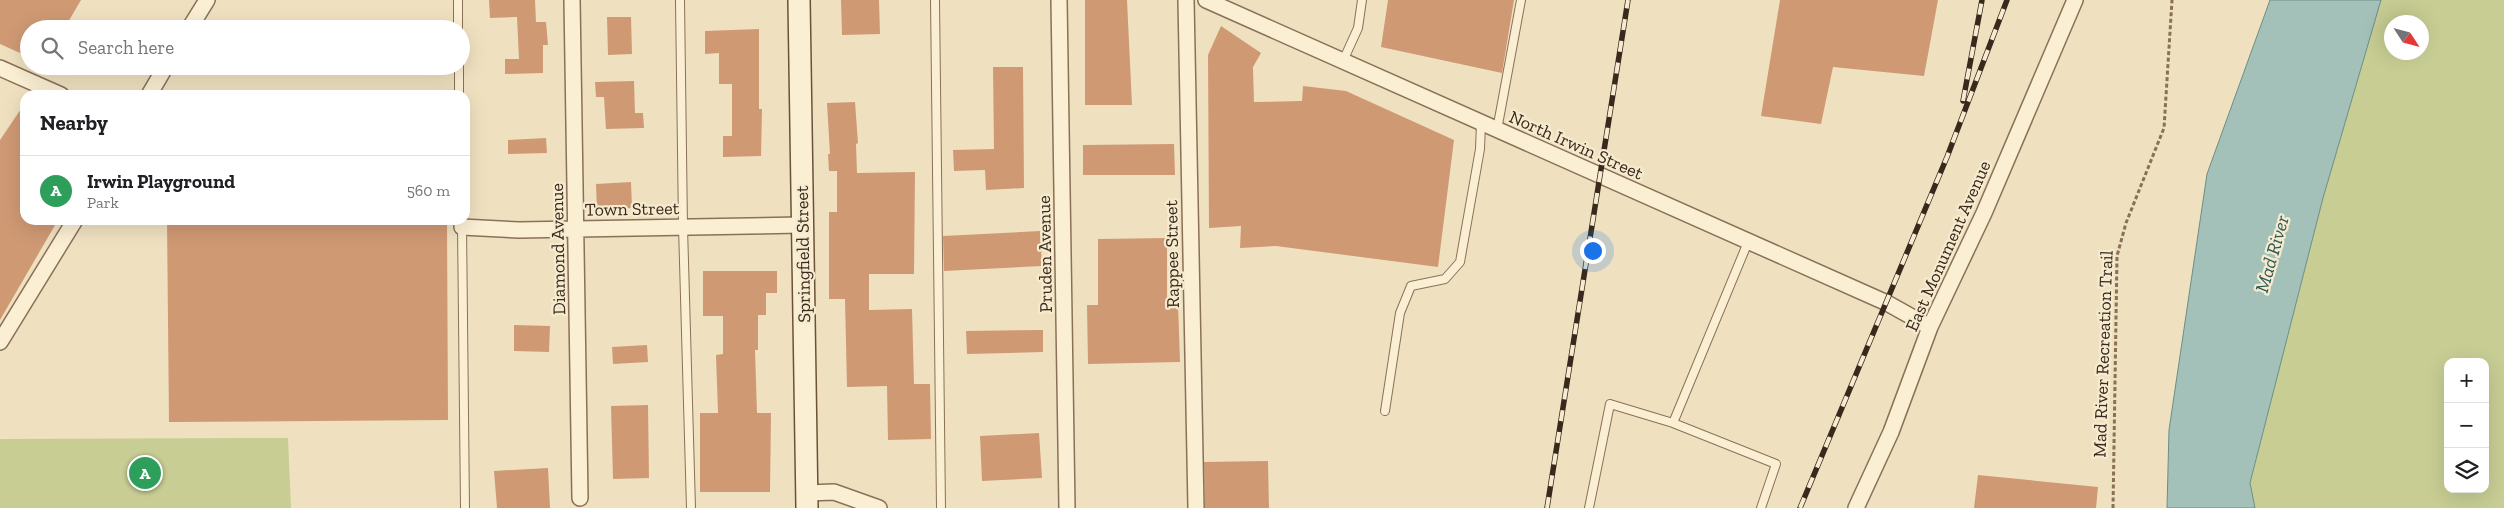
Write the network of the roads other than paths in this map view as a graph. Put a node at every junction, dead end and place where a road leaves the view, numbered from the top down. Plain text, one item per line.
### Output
1 (207, 0) edge
2 (458, 0) edge
3 (572, 0) edge
4 (680, 0) edge
5 (799, 0) edge
6 (935, 0) edge
7 (1060, 0) edge
8 (1186, 0) edge
9 (1206, 0) edge
10 (1362, 0) edge
11 (1521, 0) edge
12 (2075, 0) edge
13 (195, 20) edge
14 (458, 20) edge
15 (1343, 61) junction
16 (0, 68) edge
17 (160, 75) edge
18 (459, 75) edge
19 (50, 90) edge
20 (151, 90) edge
21 (459, 90) edge
22 (1481, 123) junction
23 (1497, 130) junction
24 (72, 225) edge
25 (462, 225) edge
26 (470, 225) edge
27 (802, 225) junction
28 (683, 227) junction
29 (576, 228) junction
30 (1748, 242) junction
31 (1930, 327) junction
32 (0, 342) edge
33 (1385, 411) dead end
34 (1673, 423) junction
35 (580, 498) dead end
36 (807, 500) edge
37 (465, 508) edge
38 (692, 508) edge
39 (878, 508) edge
40 (941, 508) edge
41 (1067, 508) edge
42 (1196, 508) edge
43 (1589, 508) edge
44 (1761, 508) edge
45 (1856, 508) edge

1 - 13 street
2 - 14 lane
3 - 29 street, Diamond Avenue
4 - 28 lane
5 - 27 main road, Springfield Street
6 - 40 lane
7 - 41 street, Pruden Avenue
8 - 42 street, Rappee Street
9 - 15 street, North Irwin Street
10 - 15 lane
11 - 23 lane
12 - 31 street, East Monument Avenue
15 - 22 street, North Irwin Street
16 - 19 street
17 - 20 street
18 - 21 lane
22 - 23 street, North Irwin Street
22 - 33 lane
23 - 30 street, North Irwin Street
24 - 32 street
25 - 37 lane
26 - 29 street, Town Street
27 - 28 street, Town Street
27 - 36 main road, Springfield Street
28 - 29 street, Town Street
28 - 38 lane
29 - 35 street, Diamond Avenue
30 - 31 street, North Irwin Street
30 - 34 lane
31 - 45 street, East Monument Avenue
34 - 43 lane
34 - 44 lane
36 - 39 street

